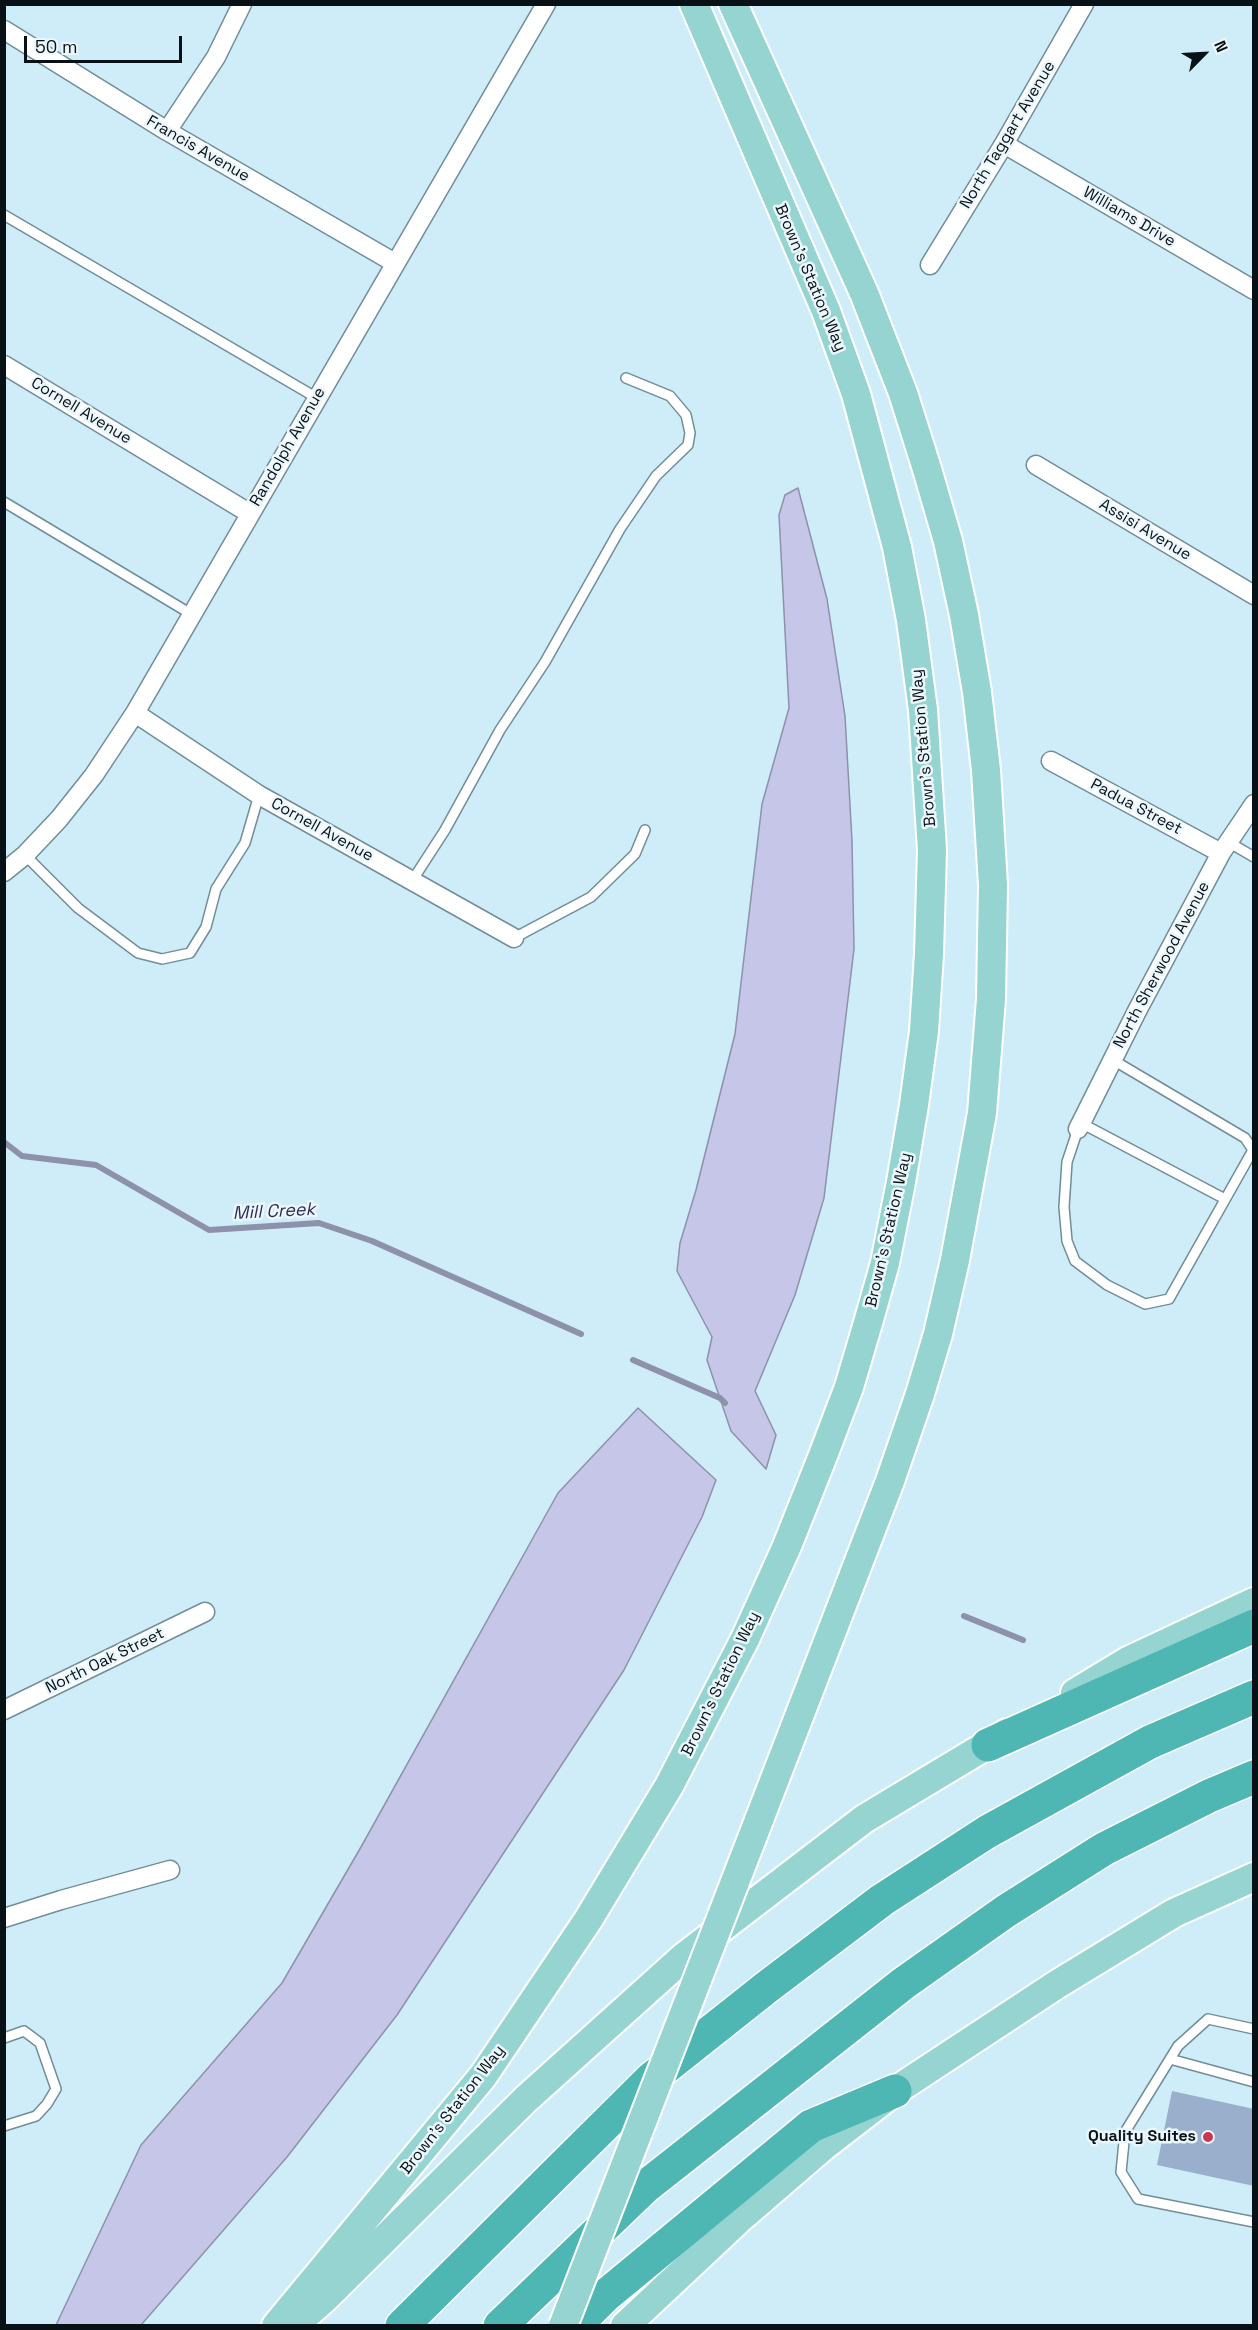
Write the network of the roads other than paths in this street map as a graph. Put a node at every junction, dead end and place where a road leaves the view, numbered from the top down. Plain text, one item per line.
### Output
1 (242, 4) edge
2 (546, 4) edge
3 (694, 4) edge
4 (733, 4) edge
5 (1084, 4) edge
6 (4, 30) edge
7 (167, 131) junction
8 (1004, 144) junction
9 (4, 215) edge
10 (394, 263) junction
11 (930, 265) dead end
12 (1252, 285) edge
13 (4, 365) edge
14 (626, 378) dead end
15 (316, 398) junction
16 (1036, 465) dead end
17 (4, 502) edge
18 (249, 513) junction
19 (1254, 595) edge
20 (191, 614) junction
21 (135, 713) junction
22 (1051, 761) dead end
23 (260, 795) junction
24 (1254, 804) edge
25 (645, 830) dead end
26 (1225, 848) junction
27 (26, 855) junction
28 (1254, 857) edge
29 (4, 872) edge
30 (412, 881) junction
31 (514, 938) joint
32 (1113, 1060) junction
33 (1079, 1126) junction
34 (1225, 1199) junction
35 (1254, 1602) edge
36 (205, 1612) dead end
37 (1254, 1626) edge
38 (1254, 1697) edge
39 (4, 1710) edge
40 (988, 1745) junction
41 (1254, 1777) edge
42 (170, 1870) dead end
43 (1254, 1876) edge
44 (4, 1918) edge
45 (1254, 2029) edge
46 (4, 2038) edge
47 (1170, 2059) junction
48 (1254, 2082) edge
49 (895, 2091) junction
50 (4, 2126) edge
51 (1254, 2222) edge
52 (276, 2325) edge
53 (293, 2325) edge
54 (402, 2325) edge
55 (500, 2325) edge
56 (563, 2325) edge
57 (575, 2325) edge
58 (625, 2325) edge

1 - 7 street
2 - 10 street, Randolph Avenue
3 - 52 main road, Brown's Station Way
4 - 56 main road, bridge
5 - 8 street, North Taggart Avenue
6 - 7 street, Francis Avenue
7 - 10 street, Francis Avenue
8 - 11 street, North Taggart Avenue
8 - 12 street, Williams Drive
9 - 15 lane
10 - 15 street, Randolph Avenue
13 - 18 street, Cornell Avenue
14 - 30 lane
15 - 18 street, Randolph Avenue
16 - 19 street, Assisi Avenue
17 - 20 lane
18 - 20 street, Randolph Avenue
20 - 21 street, Randolph Avenue
21 - 23 street, Cornell Avenue
21 - 27 street, Randolph Avenue
22 - 26 street, Padua Street
23 - 27 lane
23 - 30 street, Cornell Avenue
24 - 26 street, North Sherwood Avenue
25 - 31 lane
26 - 28 lane
26 - 32 street, North Sherwood Avenue
27 - 29 street, Randolph Avenue
30 - 31 street, Cornell Avenue
32 - 33 street, North Sherwood Avenue
32 - 34 lane
33 - 34 lane
33 - 34 lane
35 - 40 main road
36 - 39 street, North Oak Street
37 - 40 highway
38 - 54 highway
40 - 53 main road
41 - 55 highway
42 - 44 street
43 - 49 main road
45 - 47 lane
46 - 50 lane
47 - 48 lane
47 - 51 lane
49 - 57 highway
49 - 58 main road

